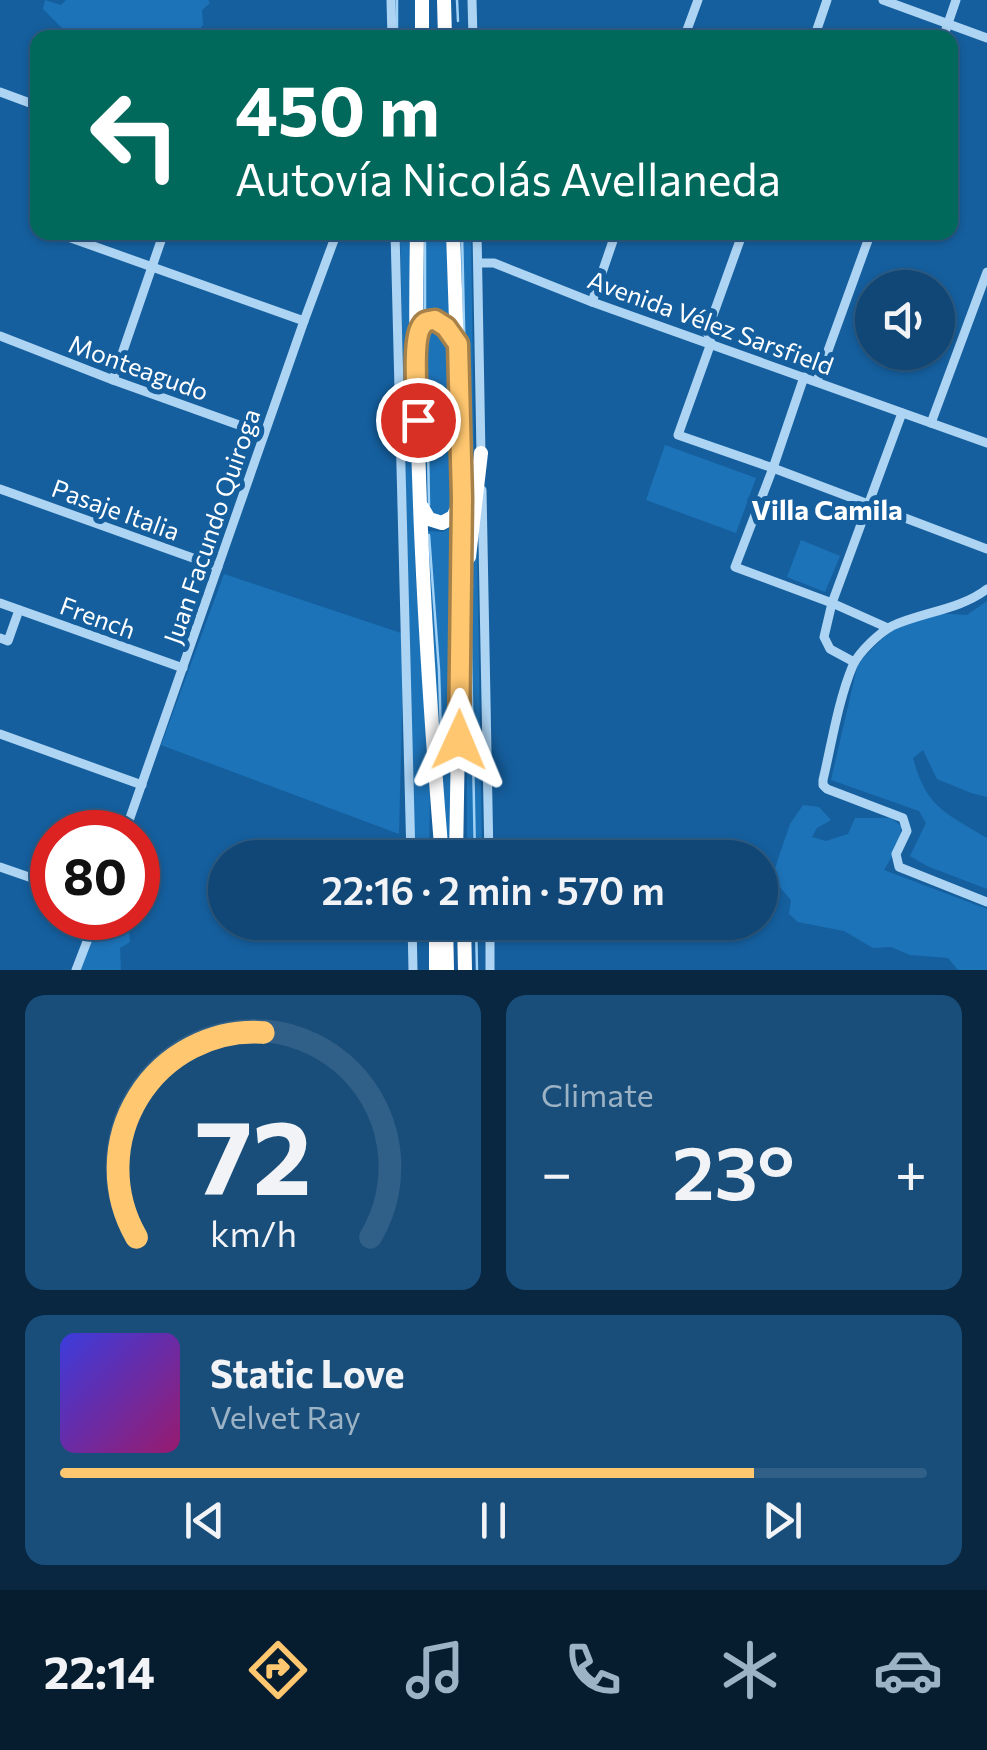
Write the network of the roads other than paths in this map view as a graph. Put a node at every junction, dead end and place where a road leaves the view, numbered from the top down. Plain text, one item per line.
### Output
1 (392, 0) edge
2 (422, 0) edge
3 (444, 0) edge
4 (472, 0) edge
5 (698, 0) edge
6 (827, 0) edge
7 (883, 0) edge
8 (956, 0) edge
9 (948, 24) junction
10 (392, 30) edge
11 (422, 30) edge
12 (445, 30) edge
13 (474, 30) edge
14 (687, 30) edge
15 (817, 30) edge
16 (946, 30) edge
17 (987, 38) edge
18 (0, 92) edge
19 (30, 103) edge
20 (76, 240) edge
21 (161, 240) edge
22 (334, 240) edge
23 (395, 240) edge
24 (417, 240) edge
25 (454, 240) edge
26 (477, 240) edge
27 (613, 240) edge
28 (740, 240) edge
29 (869, 240) edge
30 (478, 263) junction
31 (152, 267) junction
32 (987, 272) edge
33 (592, 302) junction
34 (304, 321) junction
35 (0, 336) edge
36 (416, 342) junction
37 (711, 343) junction
38 (458, 344) junction
39 (804, 377) junction
40 (112, 380) junction
41 (817, 382) junction
42 (902, 413) junction
43 (932, 424) junction
44 (264, 434) junction
45 (987, 443) edge
46 (481, 453) junction
47 (774, 468) junction
48 (0, 489) edge
49 (419, 496) junction
50 (462, 498) junction
51 (867, 505) junction
52 (987, 549) edge
53 (218, 567) junction
54 (987, 589) edge
55 (0, 603) edge
56 (832, 603) junction
57 (19, 610) junction
58 (888, 628) junction
59 (461, 633) junction
60 (4, 640) edge
61 (854, 662) junction
62 (183, 668) junction
63 (0, 734) edge
64 (142, 785) junction
65 (133, 810) edge
66 (411, 840) edge
67 (439, 840) edge
68 (459, 840) edge
69 (488, 840) edge
70 (0, 866) edge
71 (30, 877) edge
72 (987, 902) edge
73 (88, 940) edge
74 (412, 940) edge
75 (436, 940) edge
76 (446, 940) edge
77 (459, 940) edge
78 (462, 940) edge
79 (490, 940) edge
80 (76, 970) edge
81 (413, 970) edge
82 (436, 970) edge
83 (447, 970) edge
84 (457, 970) edge
85 (465, 970) edge
86 (490, 970) edge

1 - 10 street
2 - 11 highway
3 - 12 highway
4 - 13 street
5 - 14 street
6 - 15 street
7 - 9 street
8 - 9 street
9 - 16 street
9 - 17 street
18 - 19 street
20 - 31 street
21 - 31 street
22 - 34 street, Juan Facundo Quiroga
23 - 66 street
24 - 36 highway
25 - 38 highway
26 - 30 street
27 - 33 street
28 - 37 street
29 - 41 street
30 - 33 street, Avenida Vélez Sarsfield
30 - 46 street
31 - 34 street
31 - 40 street
32 - 43 street
33 - 37 street, Avenida Vélez Sarsfield
34 - 44 street, Juan Facundo Quiroga
35 - 40 street, Monteagudo
36 - 38 highway
36 - 49 highway
37 - 39 street, Avenida Vélez Sarsfield
37 - 47 street
38 - 50 highway
39 - 41 street, Avenida Vélez Sarsfield
39 - 47 street
40 - 44 street, Monteagudo
41 - 42 street, Avenida Vélez Sarsfield
42 - 43 street, Avenida Vélez Sarsfield
42 - 51 street
43 - 45 street, Avenida Vélez Sarsfield
44 - 53 street, Juan Facundo Quiroga
46 - 59 highway
46 - 69 street
47 - 51 street
47 - 56 street
48 - 53 street, Pasaje Italia
49 - 50 highway
49 - 67 highway
50 - 59 highway
51 - 52 street
51 - 56 street
53 - 62 street, Juan Facundo Quiroga
54 - 58 street
55 - 57 street, French
56 - 58 street
56 - 61 street
57 - 60 street
57 - 62 street, French
58 - 61 street
59 - 68 highway
61 - 72 street
62 - 64 street, Juan Facundo Quiroga
63 - 64 street
64 - 65 street, Juan Facundo Quiroga
70 - 71 street
73 - 80 street
74 - 81 street
75 - 82 highway
76 - 83 highway
77 - 84 highway
78 - 85 highway
79 - 86 street

